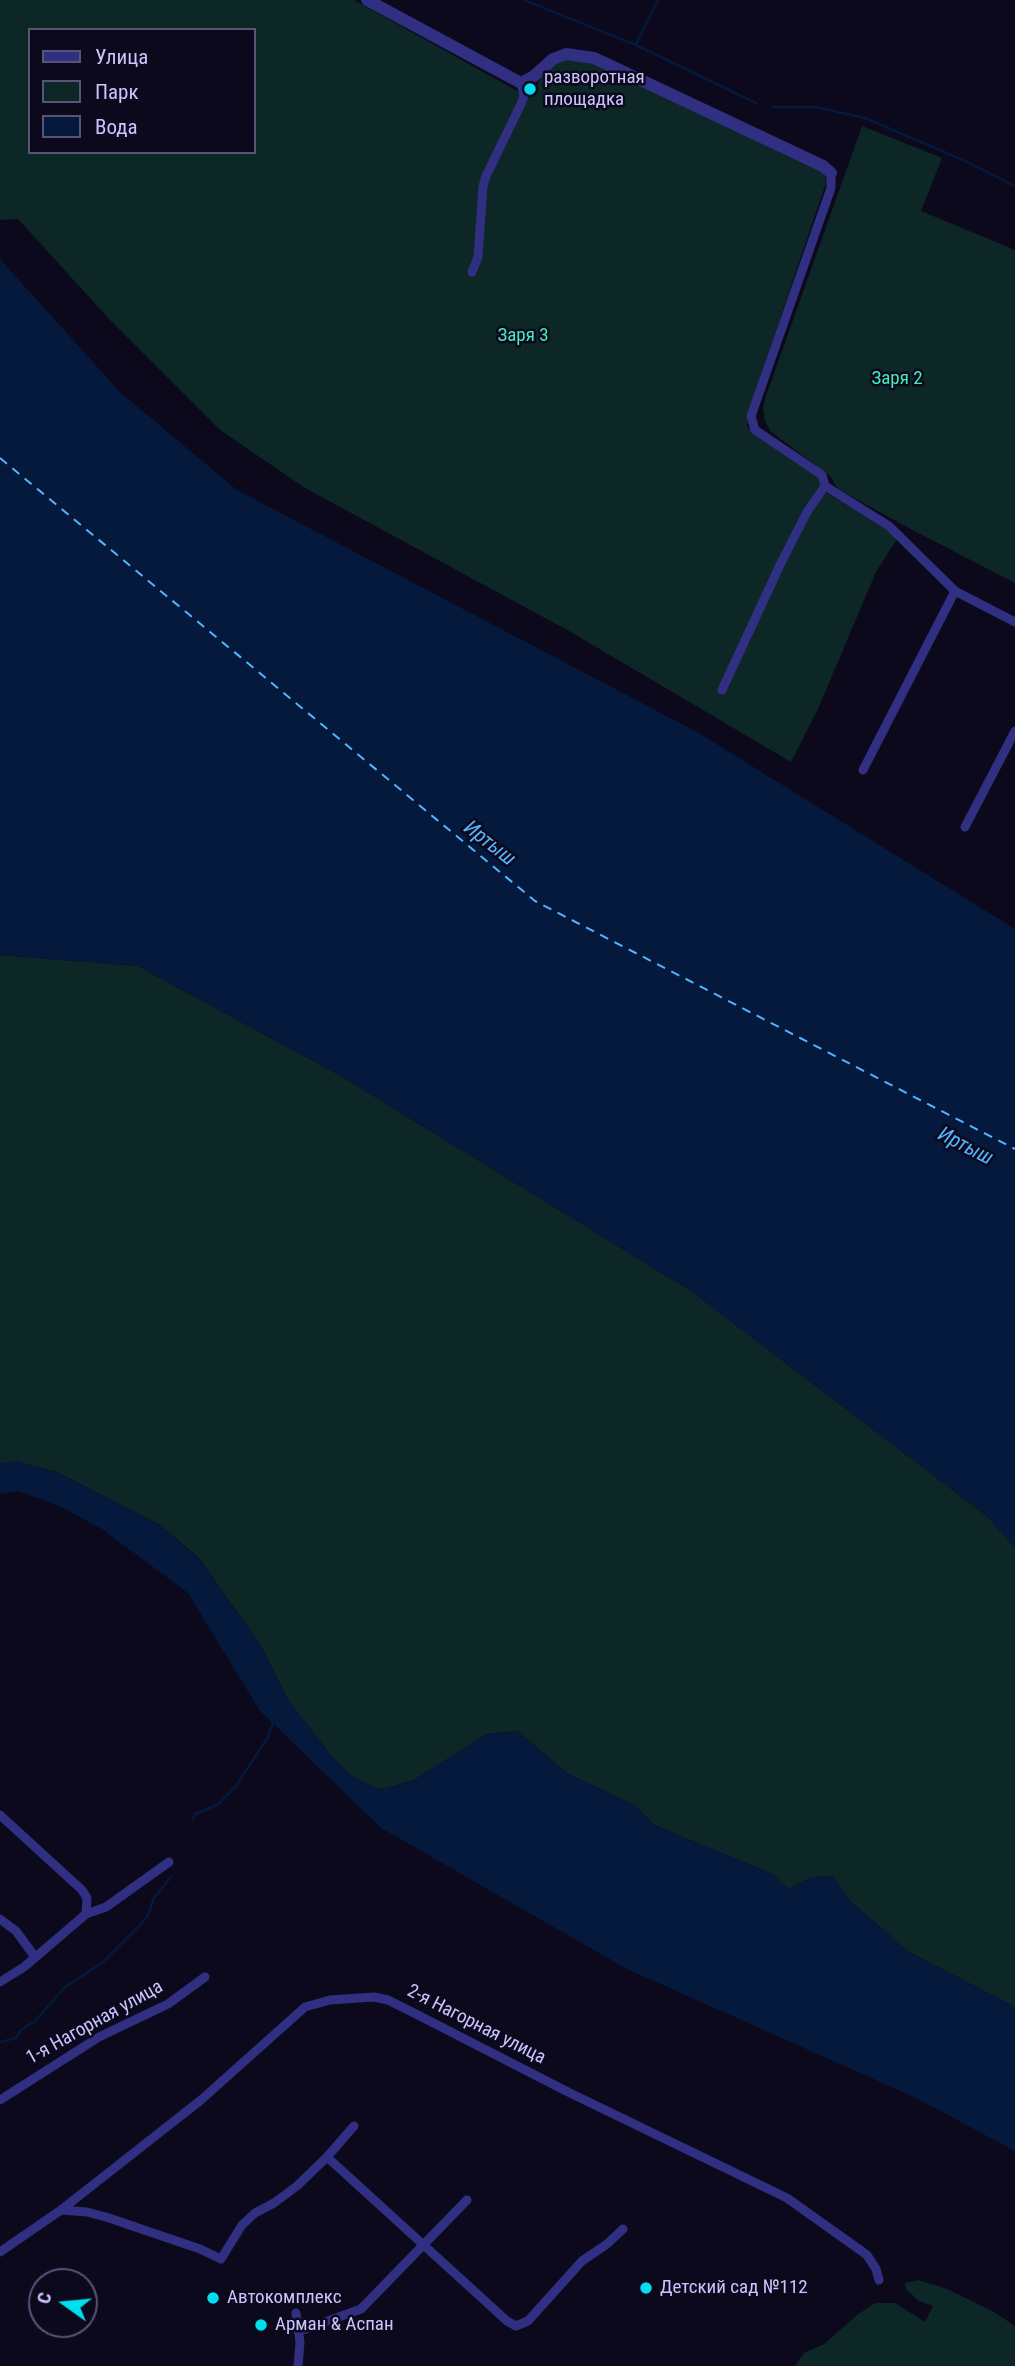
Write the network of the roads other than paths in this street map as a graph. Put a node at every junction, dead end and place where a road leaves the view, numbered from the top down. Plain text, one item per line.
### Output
1 (367, 0) edge
2 (521, 83) junction
3 (831, 173) joint
4 (472, 272) dead end
5 (825, 486) junction
6 (955, 591) junction
7 (1015, 622) edge
8 (722, 690) dead end
9 (1015, 731) edge
10 (863, 771) dead end
11 (965, 827) dead end
12 (0, 1815) edge
13 (169, 1862) dead end
14 (86, 1914) junction
15 (0, 1920) edge
16 (35, 1957) junction
17 (205, 1977) dead end
18 (0, 1982) edge
19 (0, 2099) edge
20 (354, 2126) dead end
21 (327, 2157) junction
22 (467, 2200) dead end
23 (61, 2210) junction
24 (623, 2229) dead end
25 (424, 2245) junction
26 (0, 2252) edge
27 (879, 2280) dead end
28 (296, 2313) dead end
29 (300, 2331) junction
30 (298, 2366) edge

1 - 2 street
2 - 3 street
2 - 4 street
3 - 5 street
5 - 6 street
5 - 8 street
6 - 7 street
6 - 10 street
9 - 11 street
12 - 14 street
13 - 14 street
14 - 16 street
15 - 16 street
16 - 18 street
17 - 19 street, 1-я Нагорная улица
20 - 21 street
21 - 23 street
21 - 25 street
22 - 25 street
23 - 26 street, 2-я Нагорная улица
23 - 27 street, 2-я Нагорная улица
24 - 25 street
25 - 29 street
28 - 29 street
29 - 30 street

